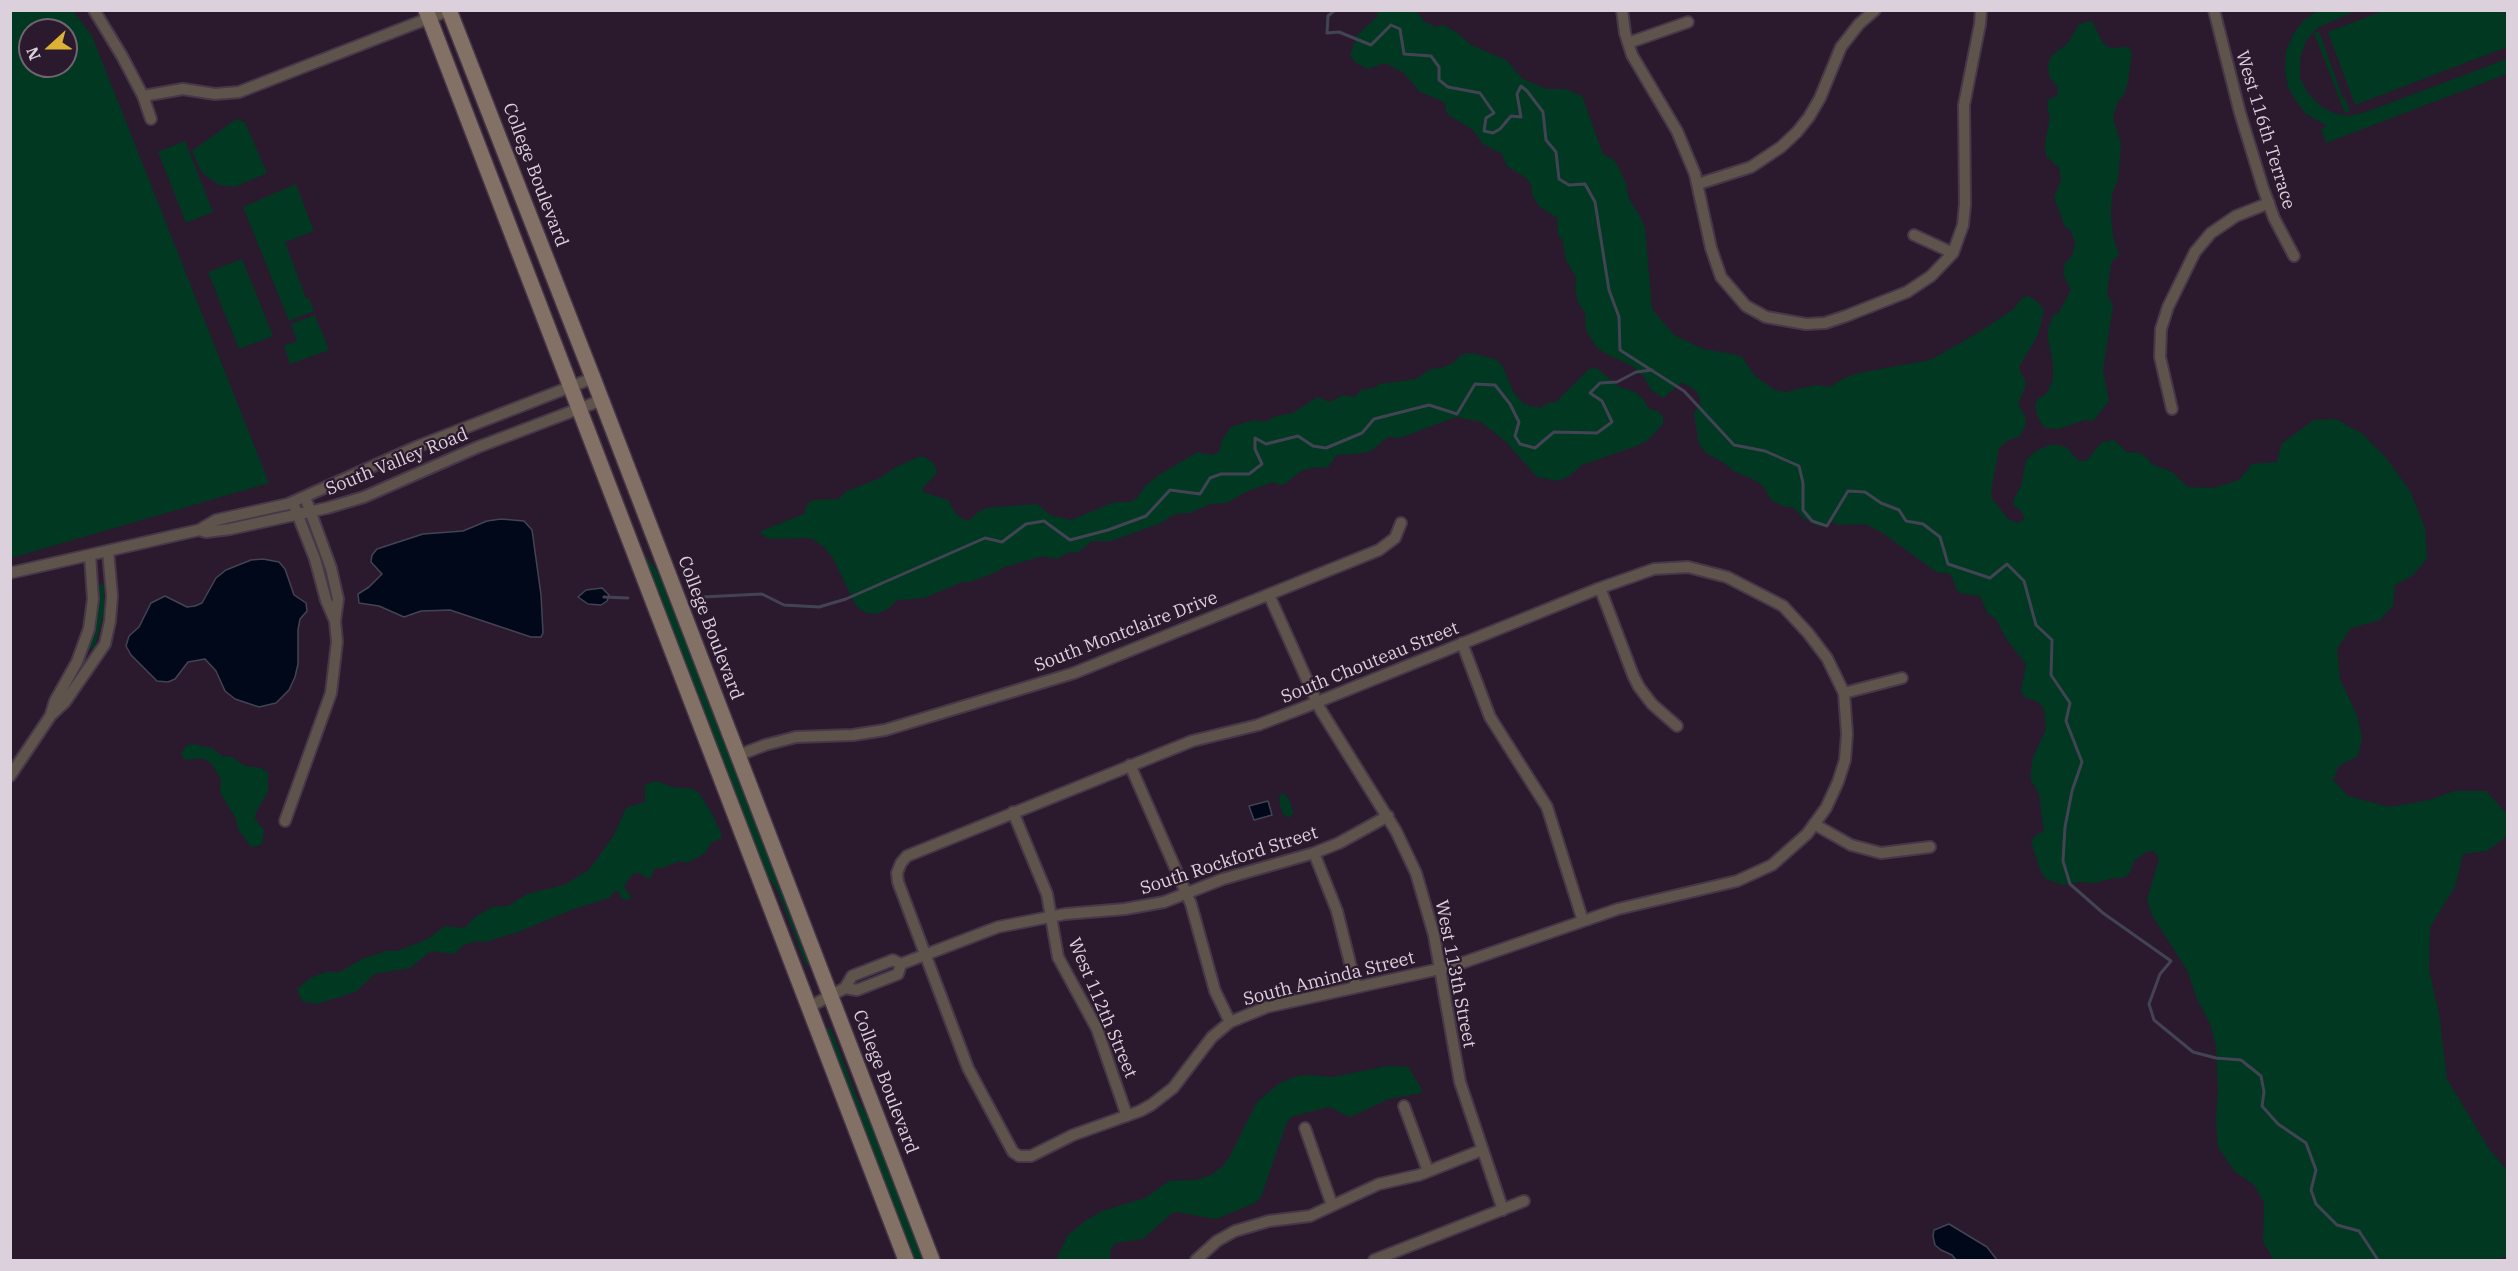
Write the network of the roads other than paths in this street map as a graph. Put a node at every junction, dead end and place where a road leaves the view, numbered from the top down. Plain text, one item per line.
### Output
1 (94, 10) edge
2 (1622, 10) edge
3 (1875, 10) edge
4 (1981, 10) edge
5 (2214, 10) edge
6 (449, 11) edge
7 (428, 15) edge
8 (1688, 22) dead end
9 (1628, 43) junction
10 (143, 96) junction
11 (152, 118) dead end
12 (1698, 184) junction
13 (2269, 203) junction
14 (1914, 235) dead end
15 (1953, 253) junction
16 (2294, 256) dead end
17 (593, 378) junction
18 (571, 387) junction
19 (602, 400) junction
20 (579, 409) junction
21 (2172, 410) dead end
22 (305, 497) junction
23 (293, 502) junction
24 (310, 512) junction
25 (297, 515) junction
26 (1401, 523) dead end
27 (198, 530) junction
28 (108, 551) junction
29 (90, 555) junction
30 (10, 573) edge
31 (1600, 588) junction
32 (1269, 595) junction
33 (335, 621) junction
34 (1462, 643) junction
35 (1902, 678) dead end
36 (1844, 693) junction
37 (1317, 702) junction
38 (51, 715) junction
39 (1677, 726) dead end
40 (739, 755) junction
41 (1845, 760) joint
42 (1130, 765) junction
43 (10, 776) edge
44 (1013, 812) junction
45 (1388, 816) junction
46 (285, 820) dead end
47 (1814, 824) junction
48 (1930, 847) dead end
49 (1314, 853) junction
50 (1186, 893) junction
51 (1050, 917) junction
52 (1583, 921) junction
53 (926, 954) junction
54 (1439, 969) junction
55 (1356, 987) junction
56 (838, 992) junction
57 (809, 1006) junction
58 (1230, 1022) junction
59 (1404, 1106) dead end
60 (1127, 1116) junction
61 (1305, 1128) dead end
62 (1482, 1150) junction
63 (1428, 1171) junction
64 (1524, 1201) dead end
65 (1332, 1204) junction
66 (1503, 1210) junction
67 (906, 1260) edge
68 (932, 1260) edge
69 (1196, 1260) edge
70 (1374, 1260) edge

1 - 10 street
2 - 9 street
3 - 12 street
4 - 15 street
5 - 13 street, West 116th Terrace
6 - 7 street
6 - 17 main road, College Boulevard
7 - 10 street
7 - 18 main road
8 - 9 street
9 - 12 street
10 - 11 street
12 - 15 street
13 - 16 street, West 116th Terrace
13 - 21 street
14 - 15 street
17 - 18 street, South Valley Road
17 - 19 main road, College Boulevard
18 - 20 main road
18 - 22 street, South Valley Road
19 - 20 street, South Valley Road
19 - 40 main road, College Boulevard
20 - 24 street, South Valley Road
20 - 57 main road
22 - 23 street, South Valley Road
22 - 24 street
23 - 25 street
23 - 27 street, South Valley Road
24 - 25 street, South Valley Road
24 - 33 street
25 - 27 street, South Valley Road
25 - 33 street
26 - 32 street, South Montclaire Drive
27 - 28 street, South Valley Road
28 - 29 street, South Valley Road
28 - 38 street
29 - 30 street, South Valley Road
29 - 38 street
31 - 34 street, South Chouteau Street
31 - 36 street, South Chouteau Street
31 - 39 street
32 - 37 street, West 113th Street
32 - 40 street, South Montclaire Drive
33 - 46 street
34 - 37 street, South Chouteau Street
34 - 52 street
35 - 36 street
36 - 41 street, South Chouteau Street
37 - 42 street, South Chouteau Street
37 - 45 street, West 113th Street
38 - 43 street
40 - 56 main road, College Boulevard
41 - 47 street, South Aminda Street
42 - 44 street, South Chouteau Street
42 - 50 street
44 - 51 street, West 112th Street
44 - 53 street, South Chouteau Street
45 - 49 street, South Rockford Street
45 - 54 street, West 113th Street
47 - 48 street
47 - 52 street, South Aminda Street
49 - 50 street, South Rockford Street
49 - 55 street
50 - 51 street, South Rockford Street
50 - 58 street
51 - 53 street, South Rockford Street
51 - 60 street, West 112th Street
52 - 54 street, South Aminda Street
53 - 56 street, South Rockford Street
53 - 60 street, South Aminda Street
54 - 55 street, South Aminda Street
54 - 62 street, West 113th Street
55 - 58 street, South Aminda Street
56 - 57 street, South Rockford Street
56 - 68 main road, College Boulevard
57 - 67 main road
58 - 60 street, South Aminda Street
59 - 63 street
61 - 65 street
62 - 63 street
62 - 66 street, West 113th Street
63 - 65 street
64 - 66 street
65 - 69 street
66 - 70 street

